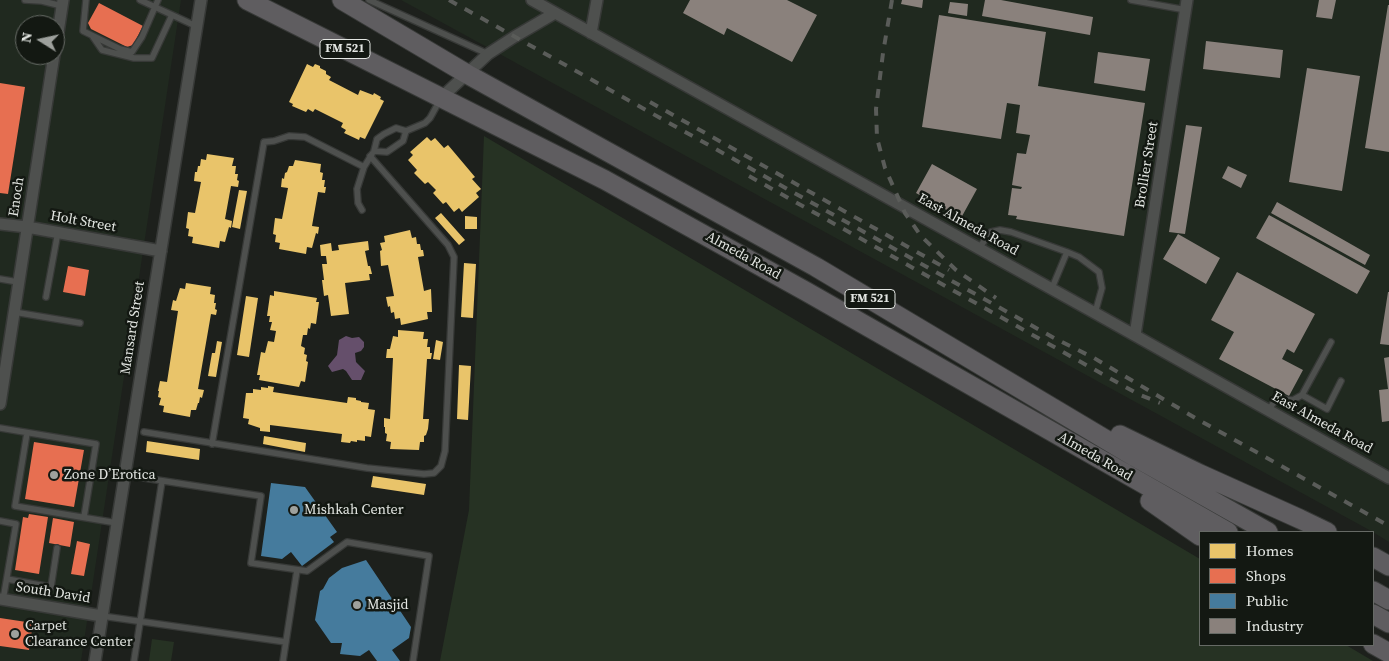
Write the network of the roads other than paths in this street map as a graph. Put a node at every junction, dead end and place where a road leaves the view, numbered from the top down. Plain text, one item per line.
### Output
1 (25, 0) edge
2 (42, 0) edge
3 (86, 0) edge
4 (140, 0) edge
5 (158, 0) edge
6 (201, 0) edge
7 (248, 0) edge
8 (342, 0) edge
9 (369, 0) edge
10 (532, 0) edge
11 (597, 0) edge
12 (1132, 0) edge
13 (63, 3) edge
14 (1186, 5) edge
15 (155, 7) junction
16 (555, 13) junction
17 (172, 15) junction
18 (198, 27) junction
19 (591, 33) junction
20 (92, 36) junction
21 (488, 54) junction
22 (53, 65) edge
23 (467, 74) junction
24 (442, 97) junction
25 (406, 131) junction
26 (372, 154) junction
27 (364, 167) junction
28 (362, 210) dead end
29 (0, 224) edge
30 (27, 227) junction
31 (58, 232) junction
32 (979, 248) junction
33 (161, 251) junction
34 (1067, 252) junction
35 (0, 279) edge
36 (18, 282) junction
37 (1052, 288) junction
38 (46, 297) dead end
39 (14, 312) junction
40 (1096, 313) junction
41 (80, 323) dead end
42 (1135, 335) junction
43 (1331, 342) dead end
44 (3, 362) edge
45 (1341, 382) dead end
46 (1302, 395) junction
47 (1038, 398) junction
48 (0, 404) edge
49 (1268, 411) junction
50 (0, 428) edge
51 (144, 432) dead end
52 (27, 433) junction
53 (1067, 442) junction
54 (212, 444) junction
55 (125, 475) junction
56 (1389, 478) edge
57 (162, 481) junction
58 (84, 517) junction
59 (0, 521) edge
60 (117, 523) junction
61 (1226, 531) edge
62 (1266, 531) edge
63 (1325, 531) edge
64 (1199, 535) edge
65 (58, 548) dead end
66 (1374, 558) edge
67 (1389, 566) edge
68 (297, 570) junction
69 (7, 579) junction
70 (1374, 592) edge
71 (2, 600) edge
72 (1389, 600) edge
73 (1374, 615) edge
74 (102, 616) junction
75 (140, 621) junction
76 (1389, 623) edge
77 (286, 642) junction
78 (1374, 644) edge
79 (1389, 652) edge
80 (95, 661) edge
81 (134, 661) edge
82 (283, 661) edge
83 (413, 661) edge

1 - 2 lane
2 - 13 lane
3 - 20 lane
4 - 15 lane
5 - 15 lane
6 - 18 street, Mansard Street
7 - 24 main road, Almeda Road / FM 521
8 - 23 main road, Almeda Road / FM 521
9 - 21 lane
10 - 16 street, East Almeda Road
11 - 19 street
12 - 14 lane
14 - 42 street, Brollier Street
15 - 17 lane
15 - 20 lane
16 - 19 street, East Almeda Road
16 - 21 street
17 - 18 lane
17 - 20 lane
18 - 33 street, Mansard Street
19 - 32 street, East Almeda Road
21 - 23 street
22 - 30 street, Enoch
23 - 24 street
23 - 47 main road, Almeda Road / FM 521
24 - 25 lane
24 - 53 main road, Almeda Road / FM 521
25 - 26 lane
25 - 26 lane
26 - 27 lane
26 - 54 lane
27 - 28 lane
27 - 54 lane
29 - 30 street, Holt Street
30 - 31 street, Holt Street
30 - 36 street, Enoch
31 - 33 street, Holt Street
31 - 38 lane
32 - 34 lane
32 - 37 street, East Almeda Road
33 - 55 street, Mansard Street
34 - 37 lane
34 - 40 lane
35 - 36 lane
36 - 39 street, Enoch
37 - 40 street, East Almeda Road
39 - 41 lane
39 - 44 street, Enoch
40 - 42 street, East Almeda Road
42 - 49 street, East Almeda Road
43 - 46 lane
44 - 48 street, Enoch
45 - 46 lane
46 - 49 lane
47 - 62 main road, Almeda Road / FM 521
47 - 63 main road
49 - 56 street, East Almeda Road
50 - 52 lane
51 - 54 lane
52 - 58 lane
52 - 58 lane
53 - 61 main road, Almeda Road / FM 521
53 - 64 main road
55 - 57 lane
55 - 60 street, Mansard Street
57 - 68 lane
57 - 75 lane
58 - 60 lane
59 - 69 lane
60 - 74 street, Mansard Street
65 - 69 lane
66 - 67 main road
68 - 77 lane
68 - 83 lane
69 - 71 lane
70 - 72 main road
71 - 74 street, South David
73 - 76 main road
74 - 75 lane
74 - 80 street, Mansard Street
75 - 77 lane
75 - 81 lane
77 - 82 lane
78 - 79 main road

